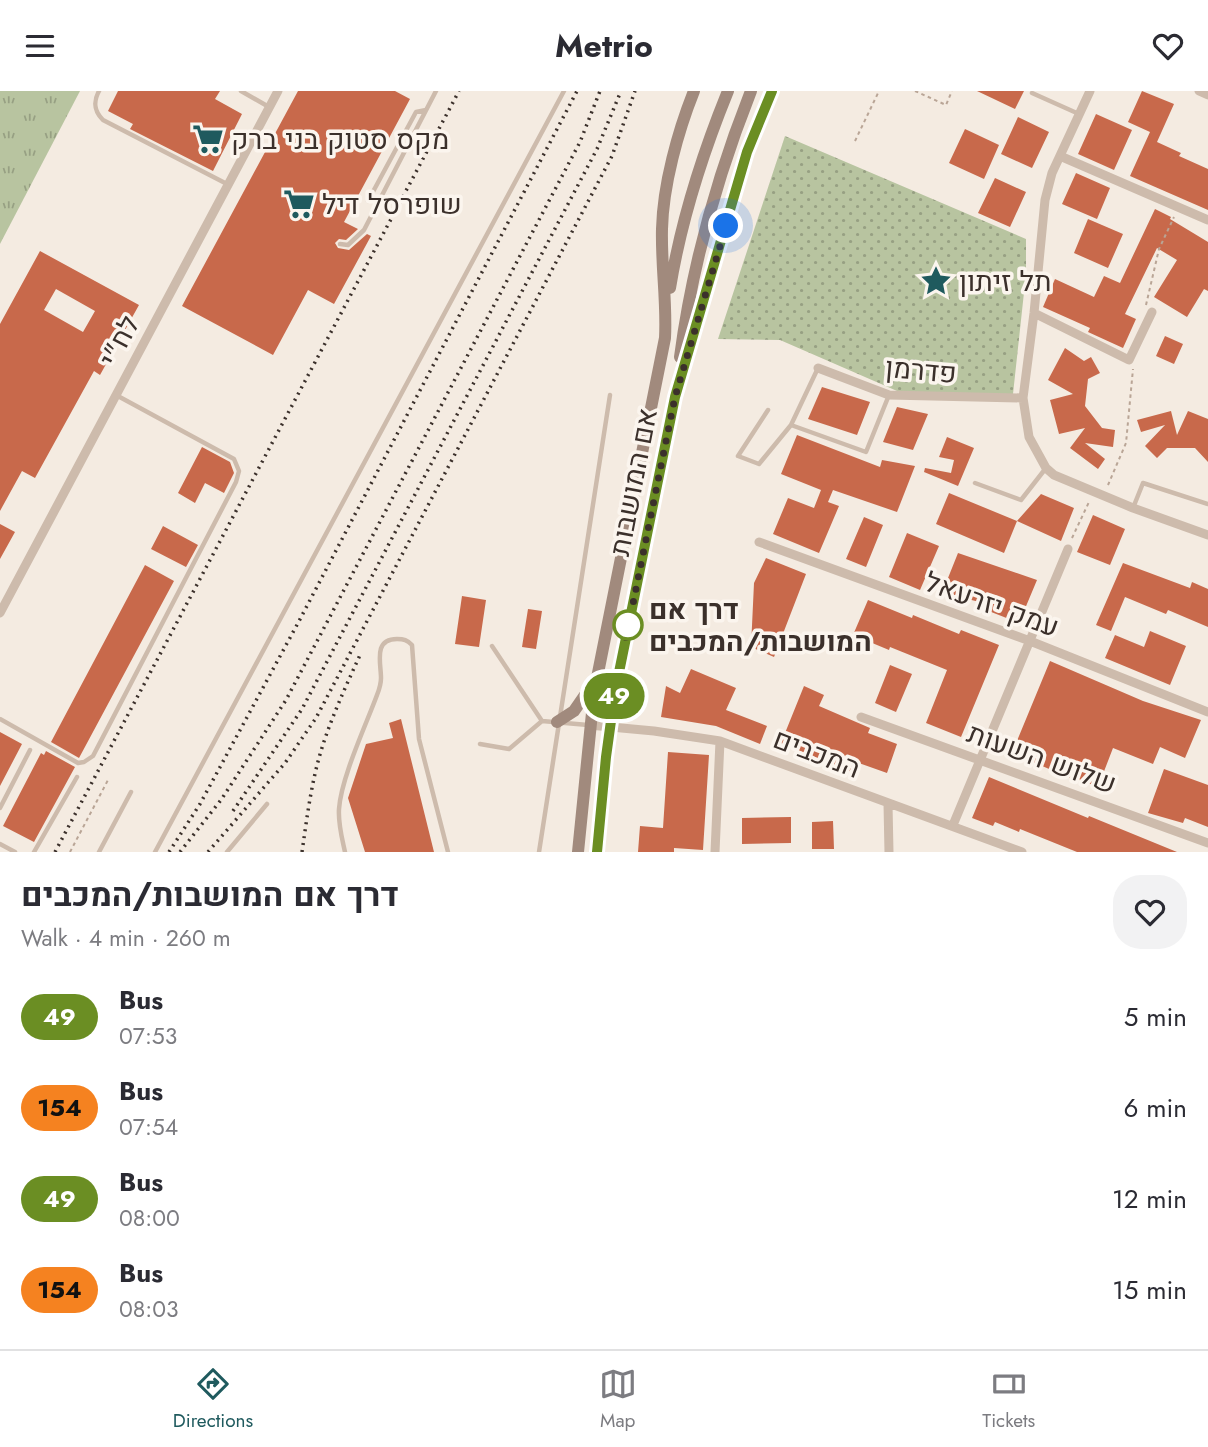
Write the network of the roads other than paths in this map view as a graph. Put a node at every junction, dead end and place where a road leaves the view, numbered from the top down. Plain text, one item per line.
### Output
1 (99, 91) edge
2 (241, 91) edge
3 (278, 91) edge
4 (436, 91) edge
5 (564, 91) edge
6 (694, 91) edge
7 (728, 91) edge
8 (751, 91) edge
9 (772, 91) edge
10 (1090, 91) edge
11 (1199, 91) edge
12 (1032, 93) dead end
13 (1208, 95) edge
14 (269, 107) junction
15 (426, 110) junction
16 (1079, 114) junction
17 (1060, 156) junction
18 (228, 184) junction
19 (368, 201) dead end
20 (1208, 220) edge
21 (340, 244) dead end
22 (666, 311) junction
23 (1152, 312) dead end
24 (1034, 313) junction
25 (818, 368) joint
26 (116, 395) junction
27 (610, 395) dead end
28 (889, 395) junction
29 (675, 397) junction
30 (1023, 398) junction
31 (768, 410) dead end
32 (791, 425) junction
33 (1050, 472) junction
34 (975, 483) dead end
35 (1208, 504) edge
36 (1133, 508) junction
37 (1208, 535) edge
38 (759, 541) dead end
39 (1068, 549) road end
40 (0, 613) edge
41 (1030, 641) junction
42 (492, 646) dead end
43 (598, 672) junction
44 (1208, 712) edge
45 (860, 717) dead end
46 (0, 719) edge
47 (542, 721) junction
48 (557, 722) junction
49 (589, 725) junction
50 (609, 727) junction
51 (720, 741) junction
52 (480, 744) dead end
53 (30, 750) dead end
54 (981, 759) junction
55 (77, 777) dead end
56 (131, 792) dead end
57 (267, 804) dead end
58 (888, 804) junction
59 (0, 808) edge
60 (953, 825) junction
61 (1208, 843) edge
62 (0, 844) edge
63 (15, 852) edge
64 (34, 852) edge
65 (99, 852) edge
66 (155, 852) edge
67 (227, 852) edge
68 (345, 852) edge
69 (447, 852) edge
70 (539, 852) edge
71 (578, 852) edge
72 (597, 852) edge
73 (715, 852) edge
74 (889, 852) edge
75 (1022, 852) edge

1 - 18 lane
2 - 14 lane
3 - 14 street, לח"י
4 - 15 lane
5 - 66 lane
6 - 22 main road, אם המושבות
7 - 22 main road
8 - 29 main road
9 - 29 main road, אם המושבות
10 - 16 street
11 - 13 street
12 - 16 lane
14 - 18 street, לח"י
15 - 19 lane
15 - 21 lane
16 - 17 street
17 - 20 street
17 - 24 street
18 - 26 street, לח"י
22 - 43 main road, אם המושבות
23 - 24 street
24 - 30 street
25 - 28 street, פדרמן
25 - 32 lane
26 - 40 street, לח"י
26 - 46 lane
27 - 48 lane
28 - 30 street, פדרמן
28 - 32 lane
29 - 50 main road, אם המושבות
30 - 33 street
31 - 32 lane
33 - 34 lane
33 - 36 street
35 - 36 lane
36 - 37 street
38 - 41 street, עמק יזרעאל
39 - 41 street
41 - 44 street, עמק יזרעאל
41 - 54 street
42 - 47 lane
43 - 48 main road
43 - 49 main road, אם המושבות
45 - 54 street, שלוש השעות
47 - 48 lane
47 - 52 lane
48 - 49 lane
48 - 70 lane
49 - 50 street, המכבים
49 - 71 main road, אם המושבות
50 - 51 street, המכבים
50 - 72 main road, אם המושבות
51 - 58 street, המכבים
51 - 73 street
53 - 59 lane
54 - 60 street
54 - 61 street, שלוש השעות
55 - 64 lane
56 - 65 lane
57 - 67 lane
58 - 60 street, המכבים
58 - 74 street
60 - 75 street, המכבים
62 - 63 lane
68 - 69 lane

